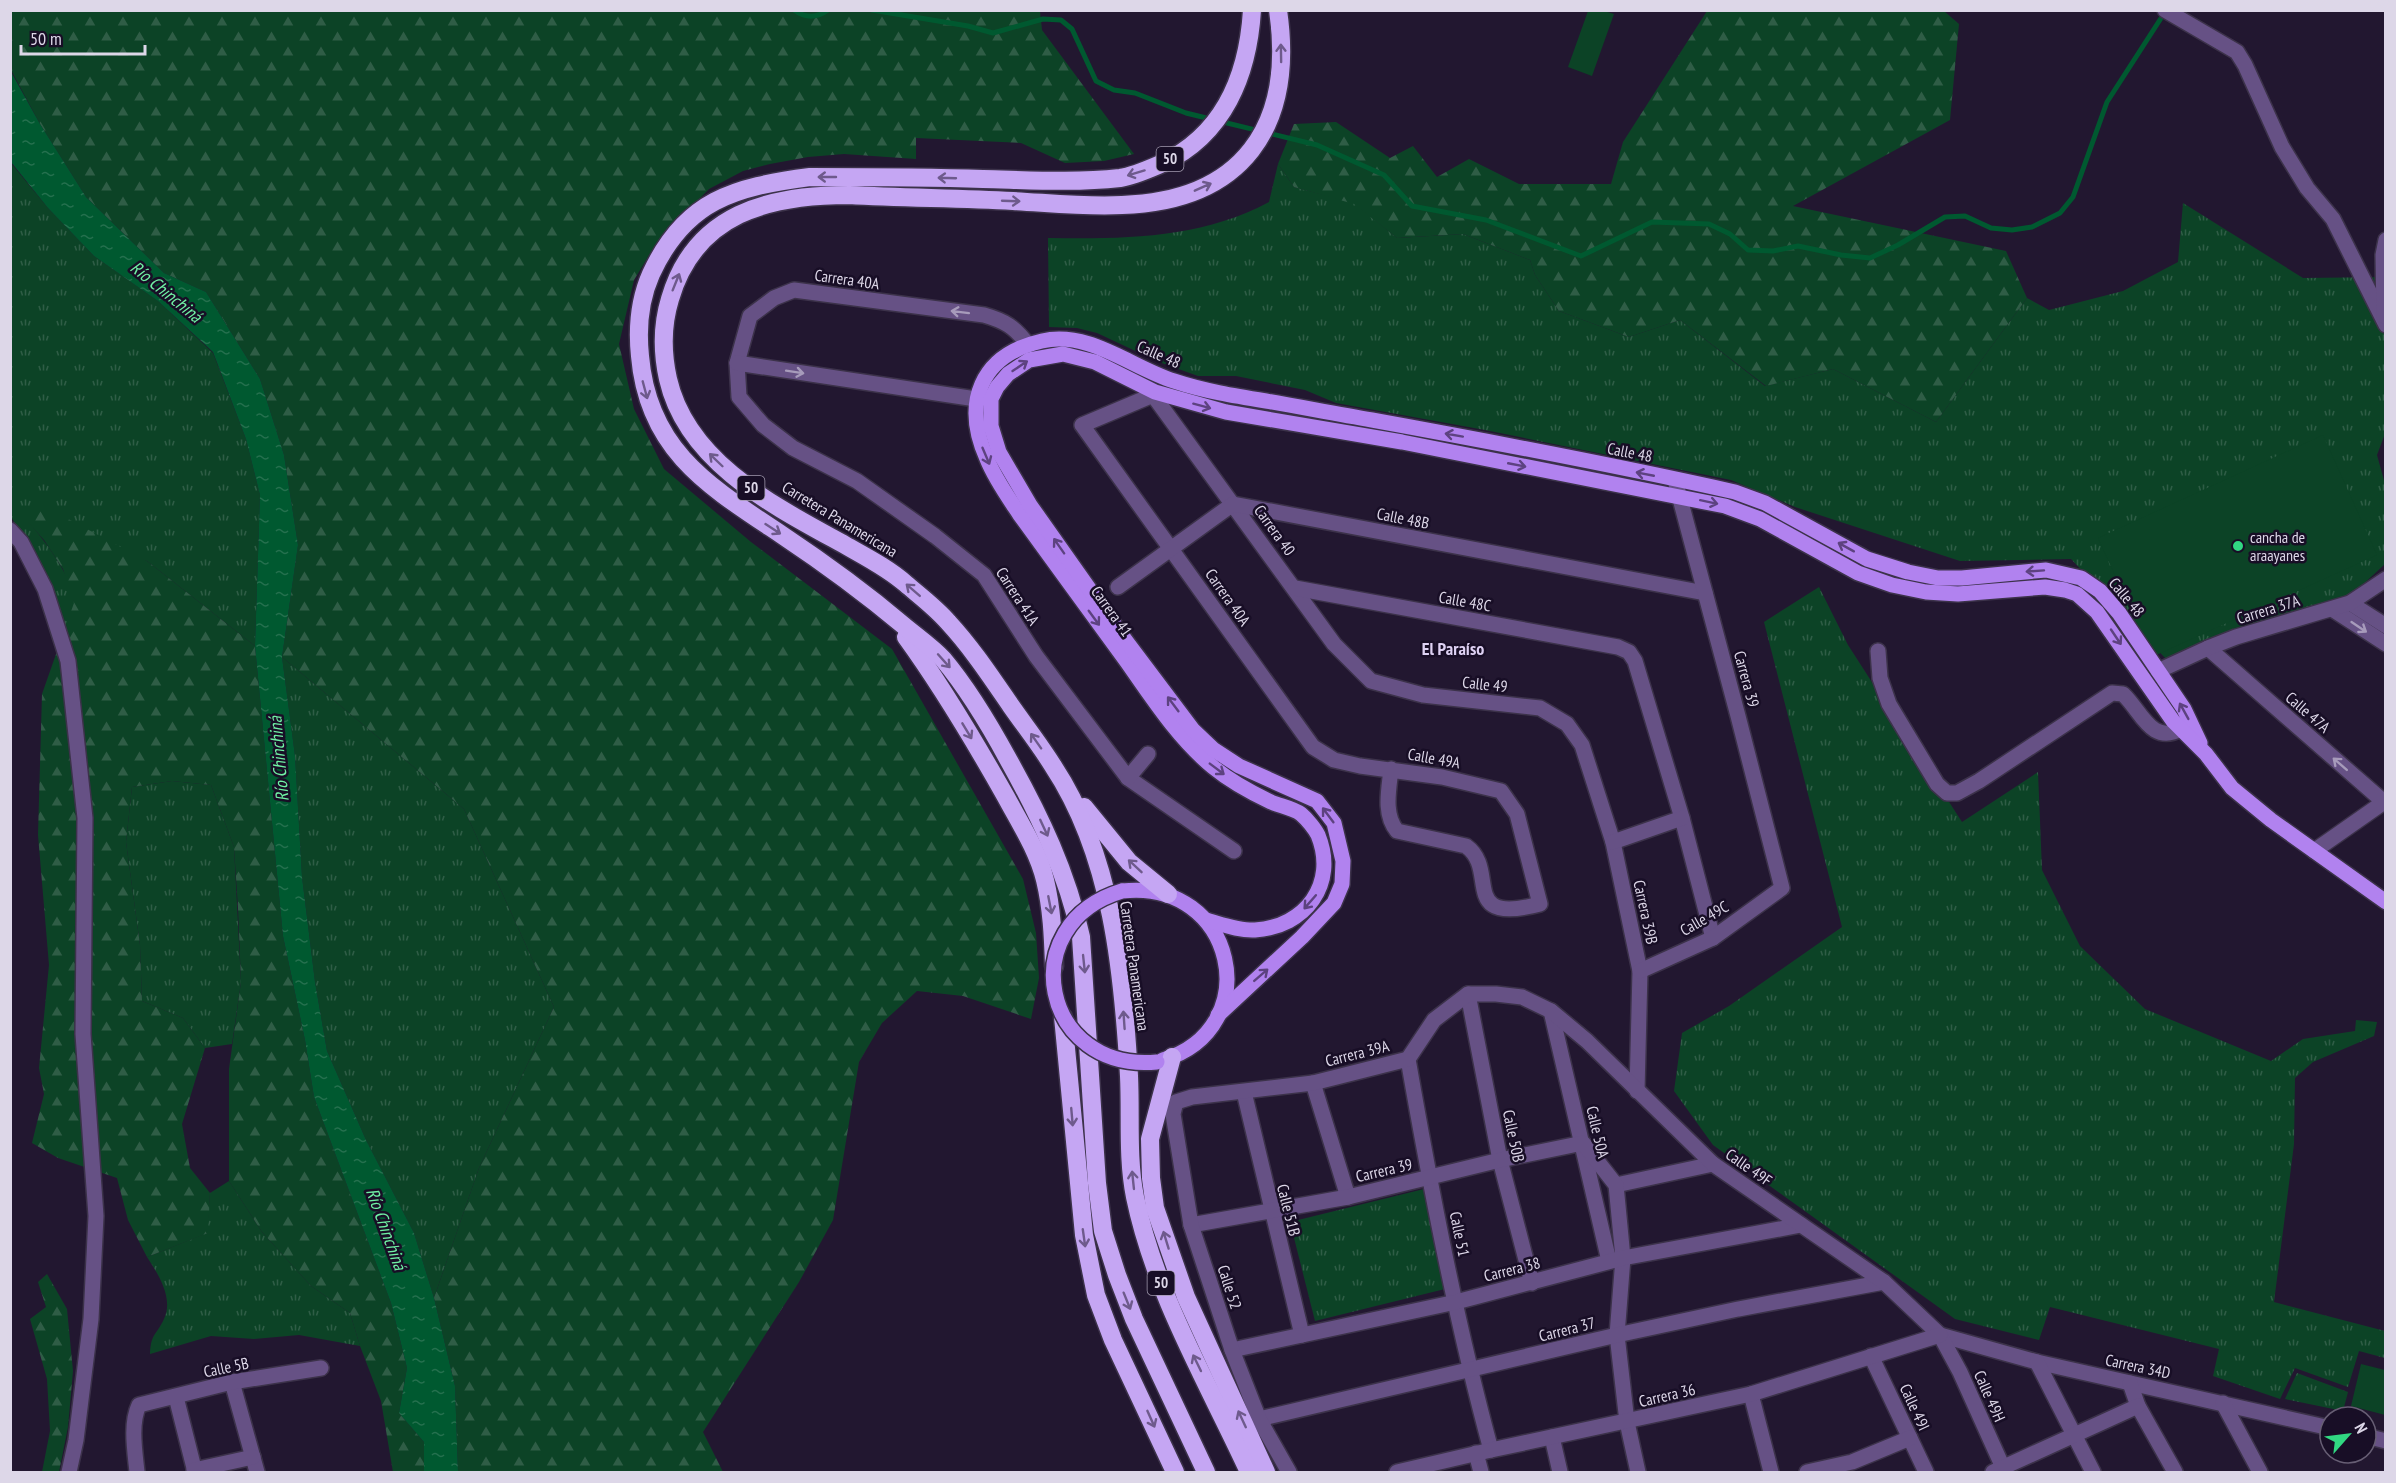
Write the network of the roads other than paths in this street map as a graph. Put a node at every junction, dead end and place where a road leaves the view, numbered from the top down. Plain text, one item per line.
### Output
1 (1252, 10) edge
2 (1278, 10) edge
3 (2165, 10) edge
4 (2385, 240) edge
5 (2385, 325) edge
6 (1028, 345) junction
7 (737, 363) junction
8 (1160, 376) junction
9 (1154, 394) junction
10 (976, 399) junction
11 (990, 413) joint
12 (1675, 480) junction
13 (1679, 497) junction
14 (1233, 504) junction
15 (10, 530) edge
16 (1172, 548) junction
17 (2385, 579) edge
18 (1118, 586) dead end
19 (1295, 588) junction
20 (1705, 593) junction
21 (2350, 603) junction
22 (2332, 609) junction
23 (888, 613) junction
24 (2385, 626) edge
25 (2385, 644) edge
26 (2208, 648) junction
27 (1878, 651) dead end
28 (2158, 671) junction
29 (1371, 681) joint
30 (2181, 729) junction
31 (1582, 745) joint
32 (1148, 754) dead end
33 (2206, 754) junction
34 (1360, 766) joint
35 (1054, 767) junction
36 (1391, 769) junction
37 (1128, 778) junction
38 (1682, 818) junction
39 (1613, 843) junction
40 (1234, 851) dead end
41 (2314, 851) junction
42 (2348, 874) junction
43 (1782, 888) joint
44 (1168, 894) junction
45 (2385, 895) edge
46 (2385, 902) edge
47 (1206, 920) junction
48 (1713, 938) junction
49 (1054, 966) junction
50 (1640, 971) junction
51 (1467, 994) junction
52 (1551, 1011) junction
53 (1218, 1015) junction
54 (1063, 1017) junction
55 (1408, 1059) junction
56 (1165, 1060) junction
57 (1313, 1083) junction
58 (1637, 1091) junction
59 (1244, 1092) junction
60 (1176, 1102) joint
61 (1583, 1143) junction
62 (1500, 1160) junction
63 (1713, 1164) junction
64 (1429, 1178) junction
65 (1616, 1185) junction
66 (1348, 1197) junction
67 (1270, 1210) junction
68 (1191, 1225) junction
69 (1802, 1225) junction
70 (1616, 1259) junction
71 (1884, 1282) junction
72 (1532, 1283) junction
73 (1456, 1302) junction
74 (1302, 1335) junction
75 (1617, 1335) junction
76 (1940, 1335) junction
77 (1232, 1350) junction
78 (1871, 1356) junction
79 (2037, 1362) junction
80 (321, 1368) dead end
81 (1470, 1371) junction
82 (232, 1382) junction
83 (2130, 1383) junction
84 (1751, 1394) junction
85 (176, 1397) junction
86 (2223, 1403) junction
87 (2138, 1406) junction
88 (1259, 1419) junction
89 (1627, 1422) junction
90 (2318, 1425) edge
91 (2073, 1436) junction
92 (1552, 1437) junction
93 (1910, 1438) junction
94 (1484, 1451) junction
95 (255, 1465) edge
96 (194, 1471) edge
97 (1407, 1471) edge
98 (2000, 1471) edge
99 (69, 1473) edge
100 (137, 1473) edge
101 (1175, 1473) edge
102 (1206, 1473) edge
103 (1249, 1473) edge
104 (1266, 1473) edge
105 (1289, 1473) edge
106 (1481, 1473) edge
107 (1560, 1473) edge
108 (1638, 1473) edge
109 (1771, 1473) edge
110 (1807, 1473) edge
111 (1926, 1473) edge
112 (2093, 1473) edge
113 (2175, 1473) edge
114 (2260, 1473) edge

1 -> 23 highway, 50
35 -> 2 highway, Carretera Panamericana / 50
3 - 5 street
4 - 5 street
6 -> 7 street, Carrera 40A
6 - 8 main road, Calle 48
6 - 10 main road, Calle 48
7 -> 10 street
7 - 37 street, Carrera 41A
8 - 9 street
12 -> 8 main road, Calle 48
11 -> 9 main road, Calle 48
9 -> 13 main road, Calle 48
9 - 14 street, Carrera 40
9 - 16 street, Carrera 40A
10 -> 47 main road, Carrera 41
53 -> 11 main road, Carrera 41
12 - 13 street, Carrera 39
28 -> 12 main road, Calle 48
13 - 20 street, Carrera 39
13 -> 30 main road, Calle 48
14 - 16 street
14 - 19 street, Carrera 40
14 - 20 street, Calle 48B
15 - 99 street
16 - 18 street
16 - 34 street, Carrera 40A
17 - 21 street, Carrera 37A
19 - 29 street, Carrera 40
19 - 38 street, Calle 48C
20 - 43 street, Carrera 39
21 - 22 street, Carrera 37A
21 - 24 street
22 -> 25 street
22 - 26 street, Carrera 37A
23 -> 49 highway
23 -> 102 highway, 50
26 - 28 street, Carrera 37A
41 -> 26 street, Calle 47A
27 - 30 street
33 -> 28 main road, Calle 48
29 - 31 street, Calle 49
30 - 33 main road, Calle 48
31 - 39 street, Carrera 39B
32 - 37 street
33 - 41 main road, Calle 48
34 - 36 street, Calle 49A
44 -> 35 highway
103 -> 35 highway, Carretera Panamericana / 50
36 - 36 street, Calle 49A
37 - 40 street, Carrera 41A
38 - 39 street
38 - 48 street
39 - 50 street, Carrera 39B
41 - 42 main road, Calle 48
42 - 45 main road, Calle 48
42 - 46 main road, Calle 48
43 - 48 street, Calle 49C
44 - 47 main road
44 - 49 main road, bridge
47 - 53 main road
48 - 50 street, Calle 49C
49 - 54 main road, bridge
50 - 58 street, Carrera 39B
51 - 52 street
51 - 55 street, Carrera 39A
51 - 62 street, Calle 50B
52 - 58 street, Calle 49F
52 - 61 street, Calle 50A
53 - 56 main road
54 - 56 main road, bridge
54 -> 101 highway
55 - 57 street, Carrera 39A
55 - 64 street, Calle 51
104 -> 56 highway
57 - 59 street, Carrera 39A
57 - 66 street
58 - 63 street, Calle 49F
59 - 60 street, Carrera 39A
59 - 67 street, Calle 51B
60 - 68 street, Calle 52
61 - 62 street, Carrera 39
61 - 65 street
61 - 70 street, Calle 50A
62 - 64 street, Carrera 39
62 - 72 street, Calle 50B
63 - 65 street
63 - 69 street, Calle 49F
64 - 66 street, Carrera 39
64 - 73 street, Calle 51
65 - 70 street
66 - 67 street, Carrera 39
67 - 68 street, Carrera 39
67 - 74 street, Calle 51B
68 - 77 street, Calle 52
69 - 70 street, Carrera 38
69 - 71 street, Calle 49F
70 - 72 street, Carrera 38
70 - 75 street, Calle 50A
71 - 75 street, Carrera 37
71 - 76 street, Calle 49F
72 - 73 street, Carrera 38
73 - 74 street, Carrera 38
73 - 81 street, Calle 51
74 - 77 street, Carrera 38
75 - 81 street, Carrera 37
75 - 89 street, Calle 50A
76 - 78 street, Carrera 36
76 - 79 street, Carrera 34D
76 - 98 street, Calle 49H
77 - 88 street, Calle 52
78 - 84 street, Carrera 36
78 - 93 street, Calle 49I
79 - 83 street, Carrera 34D
79 - 91 street
80 - 82 street, Calle 5B
81 - 88 street, Carrera 37
81 - 94 street, Calle 51
82 - 85 street, Calle 5B
82 - 95 street
83 - 86 street, Carrera 34D
83 - 87 street
84 - 89 street, Carrera 36
84 - 109 street
85 - 96 street
85 - 100 street, Calle 5B
86 - 90 street, Carrera 34D
86 - 114 street
87 - 91 street
87 - 113 street
88 - 105 street, Calle 52
89 - 92 street, Carrera 36
89 - 108 street, Calle 50A
91 - 98 street
91 - 112 street
92 - 94 street, Carrera 36
92 - 107 street
93 - 110 street
93 - 111 street, Calle 49I
94 - 97 street, Carrera 36
94 - 106 street, Calle 51
95 - 96 street

